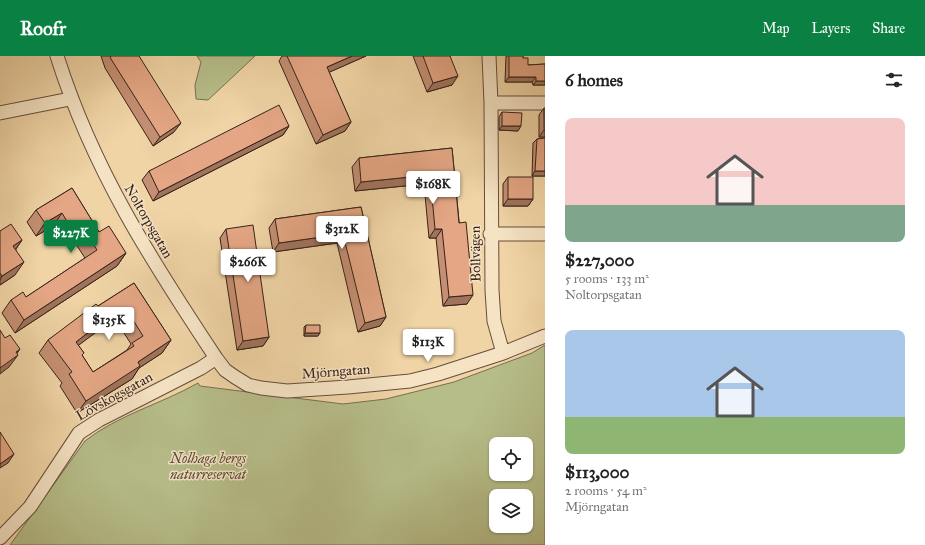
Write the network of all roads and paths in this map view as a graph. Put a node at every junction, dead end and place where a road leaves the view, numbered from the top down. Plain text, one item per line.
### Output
1 (57, 56) edge
2 (489, 56) edge
3 (70, 99) junction
4 (491, 103) junction
5 (545, 103) edge
6 (0, 113) edge
7 (490, 234) junction
8 (545, 234) edge
9 (545, 336) edge
10 (504, 353) junction
11 (216, 358) junction
12 (243, 382) joint
13 (0, 538) edge

1 - 3 street, Noltorpsgatan
2 - 4 street, Bollvägen
3 - 6 street
3 - 11 street, Noltorpsgatan
4 - 5 street
4 - 7 street, Bollvägen
7 - 8 street
7 - 10 street, Bollvägen
9 - 10 street, Mjörngatan
10 - 12 street, Mjörngatan
11 - 12 street, Noltorpsgatan
11 - 13 street, Lövskogsgatan

